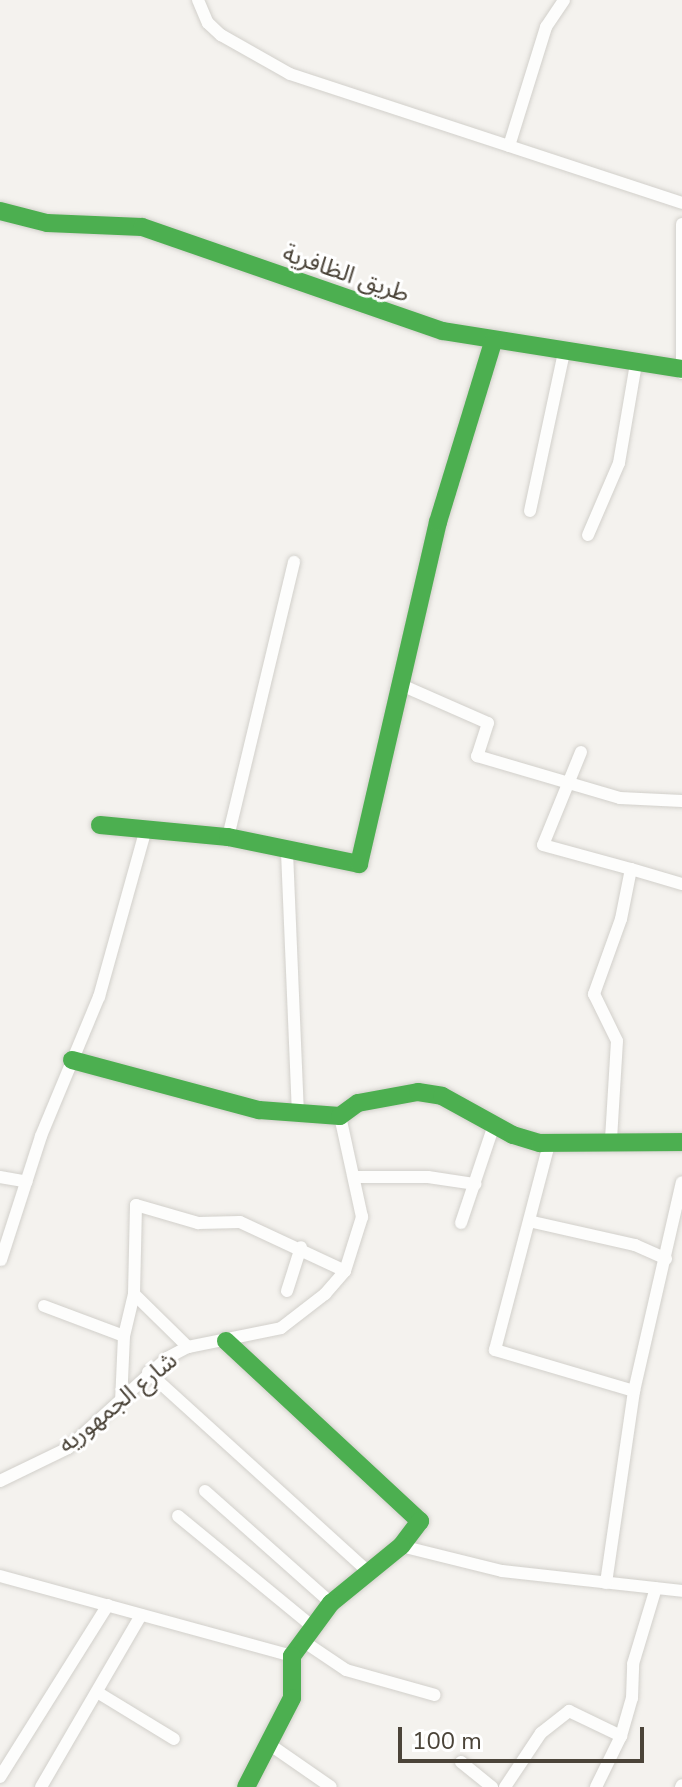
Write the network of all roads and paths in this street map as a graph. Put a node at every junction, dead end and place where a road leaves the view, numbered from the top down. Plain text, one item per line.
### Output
1 (198, 0) edge
2 (564, 0) edge
3 (509, 146) junction
4 (682, 203) edge
5 (0, 211) edge
6 (682, 224) edge
7 (680, 269) edge
8 (493, 342) junction
9 (564, 353) junction
10 (636, 364) junction
11 (682, 371) edge
12 (530, 511) dead end
13 (588, 535) dead end
14 (294, 562) dead end
15 (399, 684) junction
16 (581, 752) dead end
17 (569, 782) junction
18 (682, 801) edge
19 (100, 825) dead end
20 (146, 829) junction
21 (228, 837) junction
22 (287, 852) junction
23 (631, 869) junction
24 (682, 884) edge
25 (72, 1060) junction
26 (298, 1113) junction
27 (340, 1116) junction
28 (494, 1125) junction
29 (611, 1140) junction
30 (682, 1142) edge
31 (549, 1144) junction
32 (0, 1177) edge
33 (354, 1177) junction
34 (27, 1182) junction
35 (475, 1184) junction
36 (682, 1187) edge
37 (533, 1222) junction
38 (461, 1223) dead end
39 (301, 1247) junction
40 (666, 1259) junction
41 (1, 1260) edge
42 (345, 1271) junction
43 (287, 1291) dead end
44 (134, 1294) junction
45 (44, 1306) dead end
46 (124, 1336) junction
47 (226, 1341) junction
48 (188, 1347) junction
49 (148, 1372) junction
50 (634, 1391) junction
51 (121, 1402) junction
52 (0, 1481) edge
53 (205, 1491) dead end
54 (178, 1516) dead end
55 (401, 1546) junction
56 (370, 1573) junction
57 (0, 1576) edge
58 (606, 1583) junction
59 (656, 1588) junction
60 (682, 1591) edge
61 (331, 1603) junction
62 (108, 1605) junction
63 (141, 1615) junction
64 (302, 1641) junction
65 (97, 1692) junction
66 (435, 1695) dead end
67 (621, 1736) junction
68 (174, 1739) dead end
69 (269, 1744) junction
70 (461, 1762) dead end
71 (0, 1777) edge
72 (41, 1787) edge
73 (246, 1787) edge
74 (331, 1787) edge
75 (492, 1787) edge
76 (505, 1787) edge
77 (596, 1787) edge

1 - 3 street
2 - 3 street
3 - 4 street
5 - 8 street, طريق الظافرية
6 - 7 street
7 - 11 street
8 - 9 street, طريق الظافرية
8 - 15 street
9 - 10 street, طريق الظافرية
9 - 12 street
10 - 11 street, طريق الظافرية
10 - 13 street
14 - 21 street
15 - 17 street
15 - 22 street
16 - 17 street
17 - 18 street
17 - 23 street
19 - 20 street
20 - 21 street
20 - 25 street
21 - 22 street
22 - 26 street
23 - 24 street
23 - 29 street
25 - 26 street
25 - 34 street
26 - 27 street
27 - 28 street
27 - 33 street, شارع الجمهوريه
28 - 31 street
28 - 35 street
29 - 30 street
29 - 31 street
31 - 37 street
32 - 34 street
33 - 35 street
33 - 42 street, شارع الجمهوريه
34 - 41 street
35 - 38 street
36 - 40 street
37 - 40 street
37 - 50 street
39 - 42 street
39 - 43 street
39 - 44 street
40 - 50 street
42 - 47 street, شارع الجمهوريه
44 - 46 street
44 - 48 street
45 - 46 street
46 - 51 street
47 - 48 street, شارع الجمهوريه
47 - 55 street
48 - 49 street, شارع الجمهوريه
49 - 51 street, شارع الجمهوريه
49 - 56 street
50 - 58 street
51 - 52 street, شارع الجمهوريه
53 - 61 street
54 - 64 street
55 - 56 street
55 - 58 street
56 - 61 street
57 - 62 street
58 - 59 street
59 - 60 street
59 - 67 street
61 - 64 street
62 - 63 street
62 - 71 street
63 - 64 street
63 - 65 street
64 - 66 street
64 - 69 street
65 - 68 street
65 - 72 street
67 - 76 street
67 - 77 street
69 - 73 street
69 - 74 street
70 - 75 street

